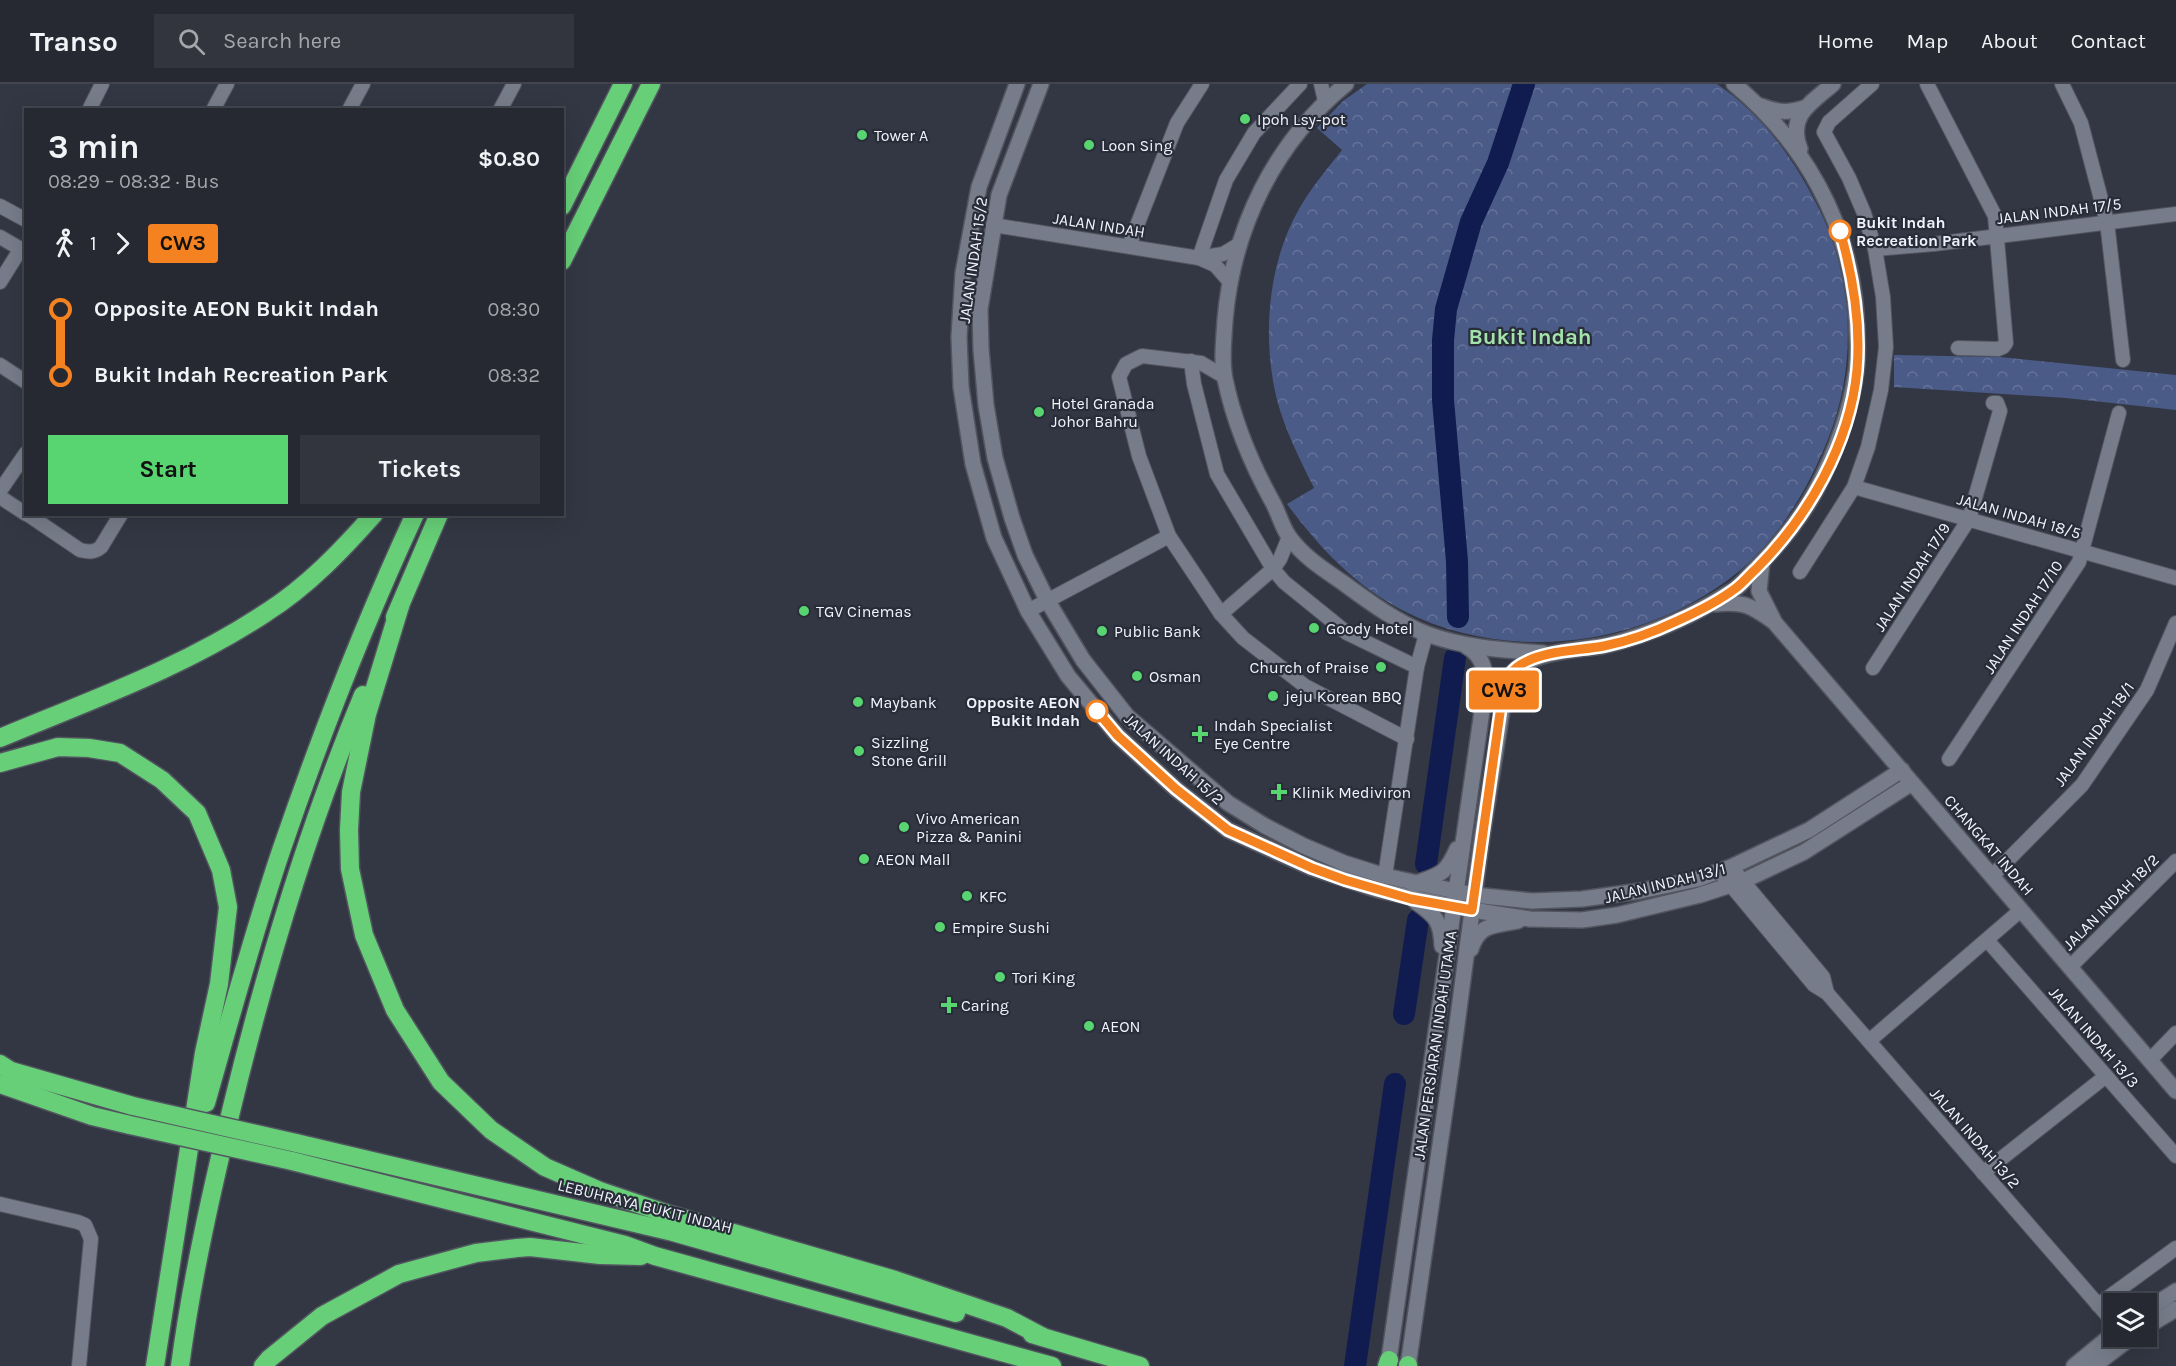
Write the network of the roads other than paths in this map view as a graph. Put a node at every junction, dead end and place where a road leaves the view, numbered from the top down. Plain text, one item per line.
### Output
1 (102, 84) edge
2 (227, 84) edge
3 (363, 84) edge
4 (514, 84) edge
5 (623, 84) edge
6 (651, 84) edge
7 (1017, 84) edge
8 (1041, 84) edge
9 (1202, 84) edge
10 (1300, 84) edge
11 (1321, 84) edge
12 (1346, 84) edge
13 (1734, 84) edge
14 (1833, 84) edge
15 (1872, 84) edge
16 (1927, 84) edge
17 (2062, 84) edge
18 (1325, 101) junction
19 (1760, 105) junction
20 (1807, 106) junction
21 (89, 108) edge
22 (214, 108) edge
23 (350, 108) edge
24 (501, 108) edge
25 (1802, 157) junction
26 (564, 202) edge
27 (0, 206) edge
28 (2176, 214) edge
29 (24, 219) edge
30 (2107, 222) junction
31 (993, 225) junction
32 (1996, 236) junction
33 (0, 237) edge
34 (1238, 245) junction
35 (1129, 246) junction
36 (1875, 249) junction
37 (23, 251) edge
38 (564, 257) edge
39 (1199, 258) junction
40 (1229, 280) junction
41 (0, 282) edge
42 (1224, 348) junction
43 (1958, 348) dead end
44 (2123, 360) dead end
45 (1196, 362) junction
46 (0, 365) edge
47 (1225, 377) junction
48 (24, 381) edge
49 (1993, 402) dead end
50 (2119, 413) dead end
51 (24, 456) edge
52 (1854, 486) junction
53 (0, 490) edge
54 (0, 497) edge
55 (24, 513) edge
56 (29, 516) edge
57 (120, 516) edge
58 (372, 516) edge
59 (415, 516) edge
60 (438, 516) edge
61 (1969, 519) junction
62 (1169, 536) junction
63 (1289, 537) junction
64 (2080, 551) junction
65 (1306, 555) junction
66 (1762, 562) junction
67 (1276, 564) junction
68 (1800, 572) dead end
69 (2176, 578) edge
70 (1047, 600) junction
71 (1708, 605) junction
72 (400, 606) junction
73 (1028, 611) junction
74 (1221, 614) junction
75 (1775, 623) junction
76 (2176, 623) edge
77 (1426, 634) junction
78 (1461, 644) junction
79 (1555, 653) junction
80 (1417, 667) junction
81 (1873, 668) dead end
82 (0, 738) edge
83 (1407, 739) junction
84 (1949, 759) dead end
85 (0, 763) edge
86 (1902, 770) junction
87 (1912, 783) junction
88 (1465, 833) junction
89 (1482, 836) junction
90 (2176, 861) edge
91 (1725, 869) junction
92 (1385, 876) junction
93 (1992, 876) junction
94 (1736, 883) junction
95 (1413, 891) junction
96 (1474, 895) junction
97 (1455, 899) junction
98 (1532, 901) junction
99 (1472, 910) junction
100 (2021, 910) junction
101 (1530, 919) junction
102 (1987, 940) junction
103 (2070, 967) junction
104 (1444, 972) junction
105 (1463, 972) junction
106 (2176, 1033) edge
107 (1869, 1041) junction
108 (2150, 1060) junction
109 (0, 1064) edge
110 (2106, 1076) junction
111 (0, 1084) edge
112 (2176, 1091) edge
113 (2176, 1156) edge
114 (1983, 1173) junction
115 (185, 1174) junction
116 (0, 1204) edge
117 (2176, 1248) edge
118 (655, 1256) junction
119 (2176, 1291) edge
120 (2157, 1303) edge
121 (2098, 1305) junction
122 (2176, 1309) edge
123 (2103, 1311) edge
124 (2157, 1320) edge
125 (1043, 1337) junction
126 (2103, 1342) edge
127 (2119, 1347) edge
128 (1388, 1364) edge
129 (79, 1366) edge
130 (155, 1366) edge
131 (180, 1366) edge
132 (263, 1366) edge
133 (1052, 1366) edge
134 (1140, 1366) edge
135 (1408, 1366) edge
136 (2074, 1366) edge
137 (2094, 1366) edge

1 - 21 street
2 - 22 street
3 - 23 street
4 - 24 street
5 - 26 highway
6 - 38 highway
7 - 73 street, JALAN INDAH 15/2
8 - 31 street, JALAN INDAH 15/2
9 - 35 street
10 - 39 street
11 - 18 street
12 - 18 street, JALAN PERSIARAN INDAH UTAMA
13 - 19 street, JALAN PERSIARAN INDAH UTAMA
14 - 20 street
15 - 36 street
16 - 32 street
17 - 30 street
18 - 34 street, JALAN PERSIARAN INDAH UTAMA
19 - 20 street
19 - 25 street, JALAN PERSIARAN INDAH UTAMA
20 - 25 street
25 - 66 street, JALAN PERSIARAN INDAH UTAMA
27 - 29 street
28 - 30 street, JALAN INDAH 17/5
30 - 32 street, JALAN INDAH 17/5
30 - 44 street
31 - 35 street, JALAN INDAH
31 - 70 street, JALAN INDAH 15/2
32 - 36 street, JALAN INDAH 17/5
32 - 43 street
33 - 37 street
34 - 39 street, JALAN INDAH
34 - 40 street, JALAN PERSIARAN INDAH UTAMA
35 - 39 street, JALAN INDAH
36 - 52 street
37 - 41 street
39 - 40 street, JALAN INDAH
40 - 42 street, JALAN PERSIARAN INDAH UTAMA
42 - 45 street
42 - 47 street, JALAN PERSIARAN INDAH UTAMA
45 - 47 street
45 - 62 street
45 - 67 street
46 - 48 street
47 - 63 street, JALAN PERSIARAN INDAH UTAMA
49 - 61 street, JALAN INDAH 17/9
50 - 64 street, JALAN INDAH 17/10
51 - 53 street
52 - 61 street, JALAN INDAH 18/5
52 - 68 street
54 - 55 street
56 - 57 street
58 - 82 highway
59 - 115 highway
60 - 72 highway
61 - 64 street, JALAN INDAH 18/5
61 - 81 street, JALAN INDAH 17/9
62 - 70 street
62 - 74 street
63 - 65 street, JALAN PERSIARAN INDAH UTAMA
63 - 67 street
64 - 69 street, JALAN INDAH 18/5
64 - 84 street, JALAN INDAH 17/10
65 - 67 street
65 - 77 street, JALAN PERSIARAN INDAH UTAMA
66 - 71 street, JALAN PERSIARAN INDAH UTAMA
66 - 75 street, CHANGKAT INDAH
67 - 74 street
67 - 80 street
70 - 73 street
70 - 92 street, JALAN INDAH 15/2
71 - 75 street, CHANGKAT INDAH
71 - 79 street, JALAN PERSIARAN INDAH UTAMA
72 - 125 highway
72 - 131 highway
73 - 95 street, JALAN INDAH 15/2
74 - 83 street
75 - 86 street, CHANGKAT INDAH
76 - 93 street, JALAN INDAH 18/1
77 - 78 street, JALAN PERSIARAN INDAH UTAMA
77 - 80 street
78 - 79 street, JALAN PERSIARAN INDAH UTAMA
78 - 88 street, JALAN PERSIARAN INDAH UTAMA
79 - 89 street, JALAN PERSIARAN INDAH UTAMA
80 - 83 street
83 - 92 street
85 - 115 highway
86 - 87 street, CHANGKAT INDAH
86 - 91 street, JALAN INDAH 13/1
87 - 93 street, CHANGKAT INDAH
87 - 94 street, JALAN INDAH 13/1
88 - 95 street
88 - 97 street, JALAN PERSIARAN INDAH UTAMA
89 - 96 street, JALAN PERSIARAN INDAH UTAMA
89 - 98 street
90 - 103 street, JALAN INDAH 18/2
91 - 94 street, JALAN INDAH 13/2
91 - 98 street, JALAN INDAH 13/1
92 - 95 street, JALAN INDAH 15/2
93 - 100 street, CHANGKAT INDAH
94 - 101 street, JALAN INDAH 13/1
94 - 107 street, JALAN INDAH 13/2
95 - 97 street, JALAN INDAH 15/2
95 - 104 street
96 - 97 street, JALAN INDAH 13/1
96 - 98 street, JALAN INDAH 13/1
96 - 99 street, JALAN PERSIARAN INDAH UTAMA
97 - 99 street, JALAN INDAH 13/1
97 - 104 street, JALAN PERSIARAN INDAH UTAMA
99 - 101 street, JALAN INDAH 13/1
99 - 105 street, JALAN PERSIARAN INDAH UTAMA
100 - 102 street
100 - 103 street, CHANGKAT INDAH
101 - 105 street
102 - 107 street
102 - 110 street, JALAN INDAH 13/3
103 - 108 street, CHANGKAT INDAH
104 - 128 street, JALAN PERSIARAN INDAH UTAMA
105 - 135 street, JALAN PERSIARAN INDAH UTAMA
106 - 108 street
107 - 114 street, JALAN INDAH 13/2
108 - 112 street, CHANGKAT INDAH
109 - 125 highway, LEBUHRAYA BUKIT INDAH, bridge
110 - 113 street, JALAN INDAH 13/3
110 - 114 street
111 - 118 highway, bridge
114 - 121 street, JALAN INDAH 13/2
115 - 130 highway
116 - 129 street
117 - 121 street
118 - 132 highway
118 - 133 highway
119 - 120 street
121 - 123 street, JALAN INDAH 13/2
122 - 124 street
125 - 134 highway, LEBUHRAYA BUKIT INDAH
126 - 136 street
127 - 137 street

